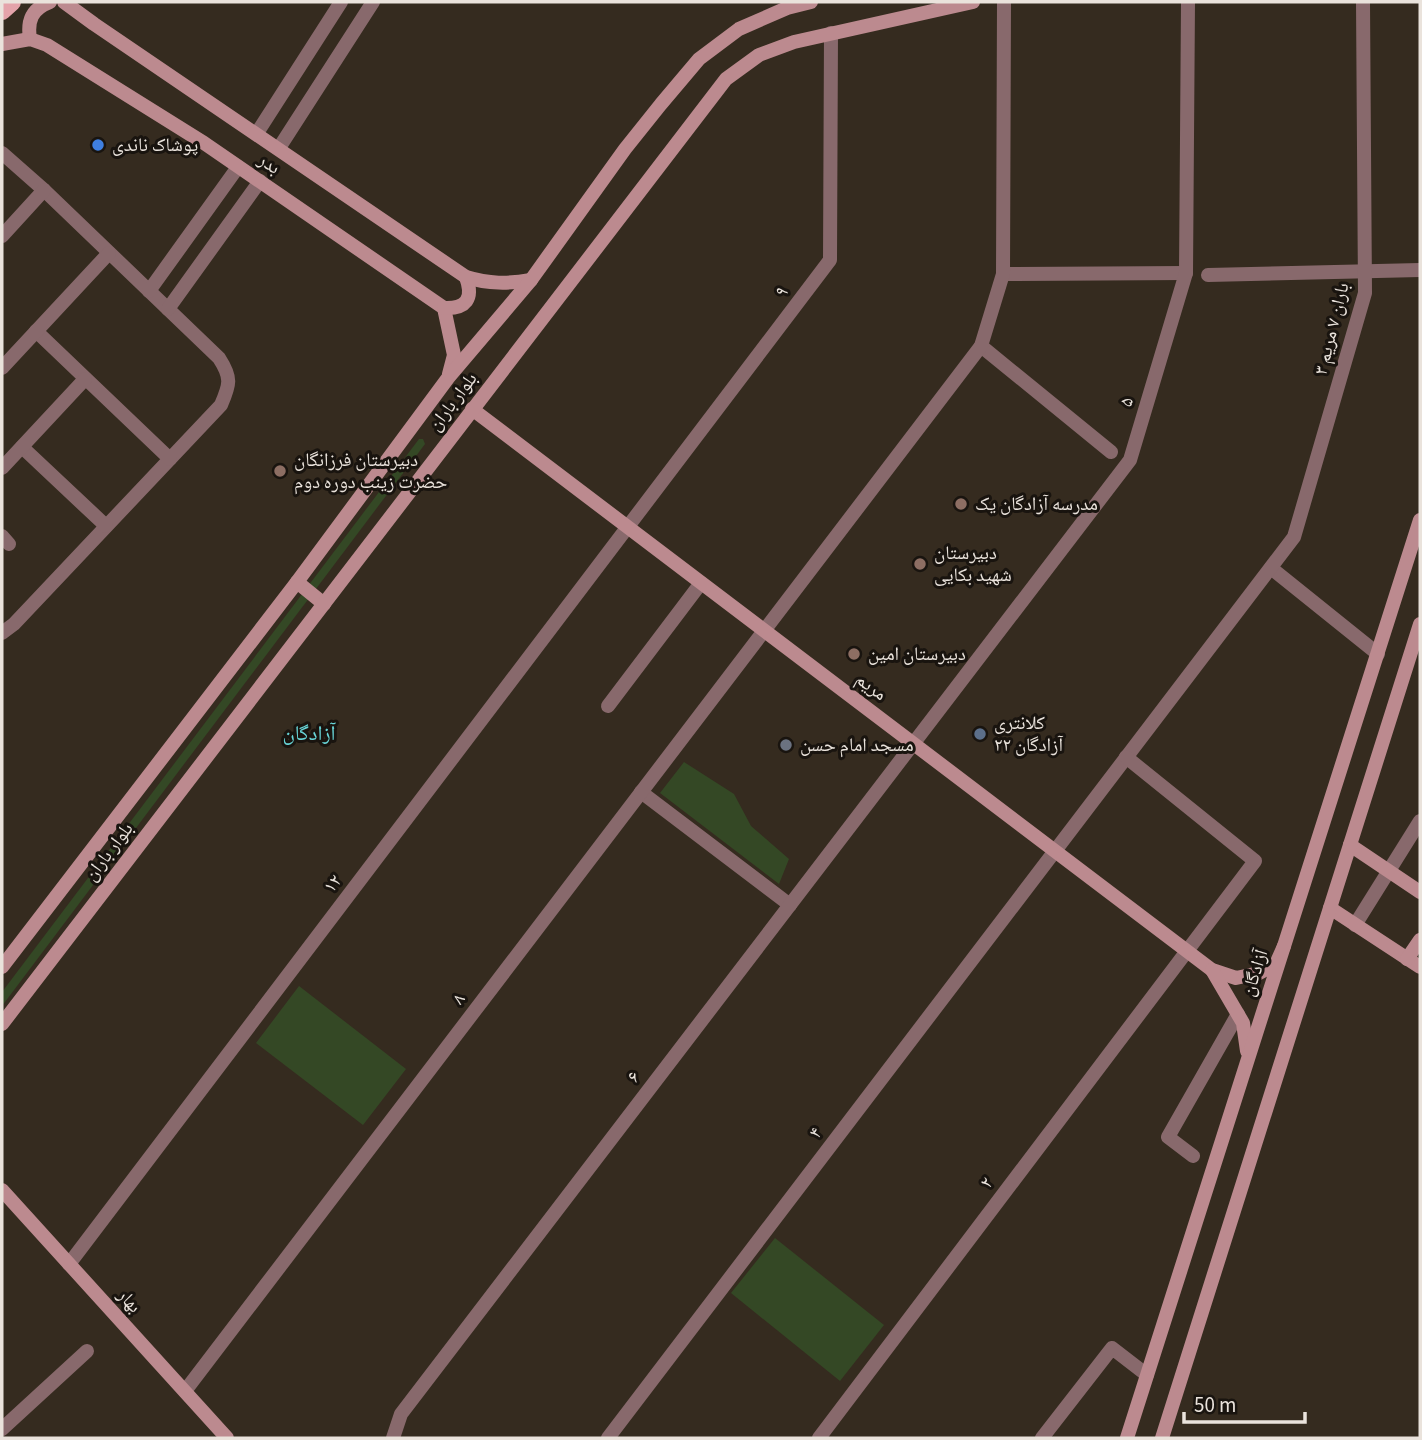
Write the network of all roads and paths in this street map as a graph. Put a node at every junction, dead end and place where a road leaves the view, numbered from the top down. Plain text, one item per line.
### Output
1 (12, 2) edge
2 (50, 2) edge
3 (56, 2) edge
4 (64, 2) edge
5 (341, 2) edge
6 (373, 2) edge
7 (811, 2) edge
8 (973, 2) edge
9 (1003, 2) edge
10 (1188, 2) edge
11 (1363, 2) edge
12 (2, 11) edge
13 (831, 33) junction
14 (30, 39) junction
15 (2, 44) edge
16 (275, 104) junction
17 (296, 120) junction
18 (257, 133) junction
19 (279, 148) junction
20 (2, 153) edge
21 (238, 167) junction
22 (260, 181) junction
23 (44, 190) junction
24 (202, 217) junction
25 (221, 234) junction
26 (2, 236) edge
27 (109, 253) junction
28 (1420, 270) edge
29 (1365, 272) junction
30 (1186, 273) junction
31 (1003, 274) junction
32 (1208, 275) dead end
33 (466, 277) junction
34 (531, 280) junction
35 (149, 291) junction
36 (168, 309) junction
37 (444, 309) junction
38 (36, 331) junction
39 (981, 346) junction
40 (2, 368) edge
41 (449, 378) junction
42 (85, 379) junction
43 (472, 409) junction
44 (22, 447) junction
45 (1111, 452) dead end
46 (170, 459) junction
47 (2, 468) edge
48 (1420, 520) edge
49 (106, 526) junction
50 (629, 528) junction
51 (1270, 568) junction
52 (297, 582) junction
53 (701, 583) junction
54 (324, 604) junction
55 (1420, 624) edge
56 (765, 631) junction
57 (2, 633) edge
58 (1378, 654) junction
59 (608, 706) dead end
60 (913, 743) junction
61 (1126, 757) junction
62 (641, 792) junction
63 (1420, 821) edge
64 (1350, 845) junction
65 (1054, 851) junction
66 (1388, 870) junction
67 (1420, 892) edge
68 (790, 905) junction
69 (1330, 908) junction
70 (1355, 925) junction
71 (1420, 940) edge
72 (1284, 946) junction
73 (1186, 950) junction
74 (1407, 959) junction
75 (2, 967) edge
76 (1420, 967) edge
77 (1212, 970) junction
78 (1238, 1014) junction
79 (2, 1024) edge
80 (1246, 1066) junction
81 (1193, 1156) dead end
82 (2, 1190) edge
83 (69, 1264) junction
84 (87, 1351) dead end
85 (1147, 1375) junction
86 (185, 1391) junction
87 (2, 1430) edge
88 (220, 1436) edge
89 (8, 1438) edge
90 (393, 1438) edge
91 (608, 1438) edge
92 (819, 1438) edge
93 (1042, 1438) edge
94 (1127, 1438) edge
95 (1162, 1438) edge

1 - 12 main road
2 - 14 street
3 - 4 street
4 - 18 street, بدر
5 - 16 street
6 - 17 street
7 - 34 street, بلوار باران
8 - 13 street, بلوار باران
9 - 31 street
10 - 30 street, ۵
11 - 29 street, باران ۷ مریم ۳
13 - 43 street, بلوار باران
13 - 50 street, ۹
14 - 15 street
14 - 21 street, بدر
16 - 17 street
16 - 18 street
17 - 19 street
18 - 19 street, بدر
19 - 33 street, بدر
20 - 23 street
21 - 22 street, بدر
21 - 24 street
22 - 25 street
22 - 37 street, بدر
23 - 26 street
23 - 27 street
24 - 25 street
24 - 35 street
25 - 36 street
27 - 35 street
27 - 38 street
28 - 29 street
29 - 32 street
29 - 51 street, باران ۷ مریم ۳
30 - 31 street
30 - 60 street, ۵
31 - 39 street
33 - 34 street, بدر
33 - 37 street
34 - 41 street, بلوار باران
35 - 36 street
36 - 46 street
37 - 41 street
38 - 40 street
38 - 42 street
39 - 45 street
39 - 56 street, ۸
41 - 52 street, بلوار باران
42 - 44 street
42 - 46 street
43 - 50 street, مریم
43 - 54 street, بلوار باران
44 - 47 street
44 - 49 street
46 - 49 street
48 - 58 street, آزادگان
49 - 57 street
50 - 53 street, مریم
50 - 83 street, ۱۲
51 - 58 street
51 - 61 street, باران ۷ مریم ۳
52 - 54 street
52 - 75 street, بلوار باران
53 - 56 street, مریم
53 - 59 street
54 - 79 street, بلوار باران
55 - 64 street
56 - 60 street, مریم
56 - 62 street, ۸
58 - 72 street, آزادگان
60 - 65 street, مریم
60 - 68 street, ۶
61 - 65 street, ۴
61 - 73 street, ۲
62 - 68 street
62 - 86 street, ۸
63 - 66 street
64 - 66 street
64 - 69 street
65 - 73 street, مریم
65 - 91 street, ۴
66 - 67 street
66 - 70 street
68 - 90 street, ۶
69 - 70 street
69 - 95 street
70 - 74 street
71 - 74 street
72 - 77 street
72 - 80 street, آزادگان
73 - 77 street, مریم
73 - 92 street, ۲
74 - 76 street
77 - 78 street
78 - 80 street
78 - 81 street
80 - 85 street, آزادگان
82 - 83 street, بهار
83 - 86 street, بهار
84 - 87 street
85 - 93 street
85 - 94 street, آزادگان
86 - 88 street, بهار
87 - 89 street

